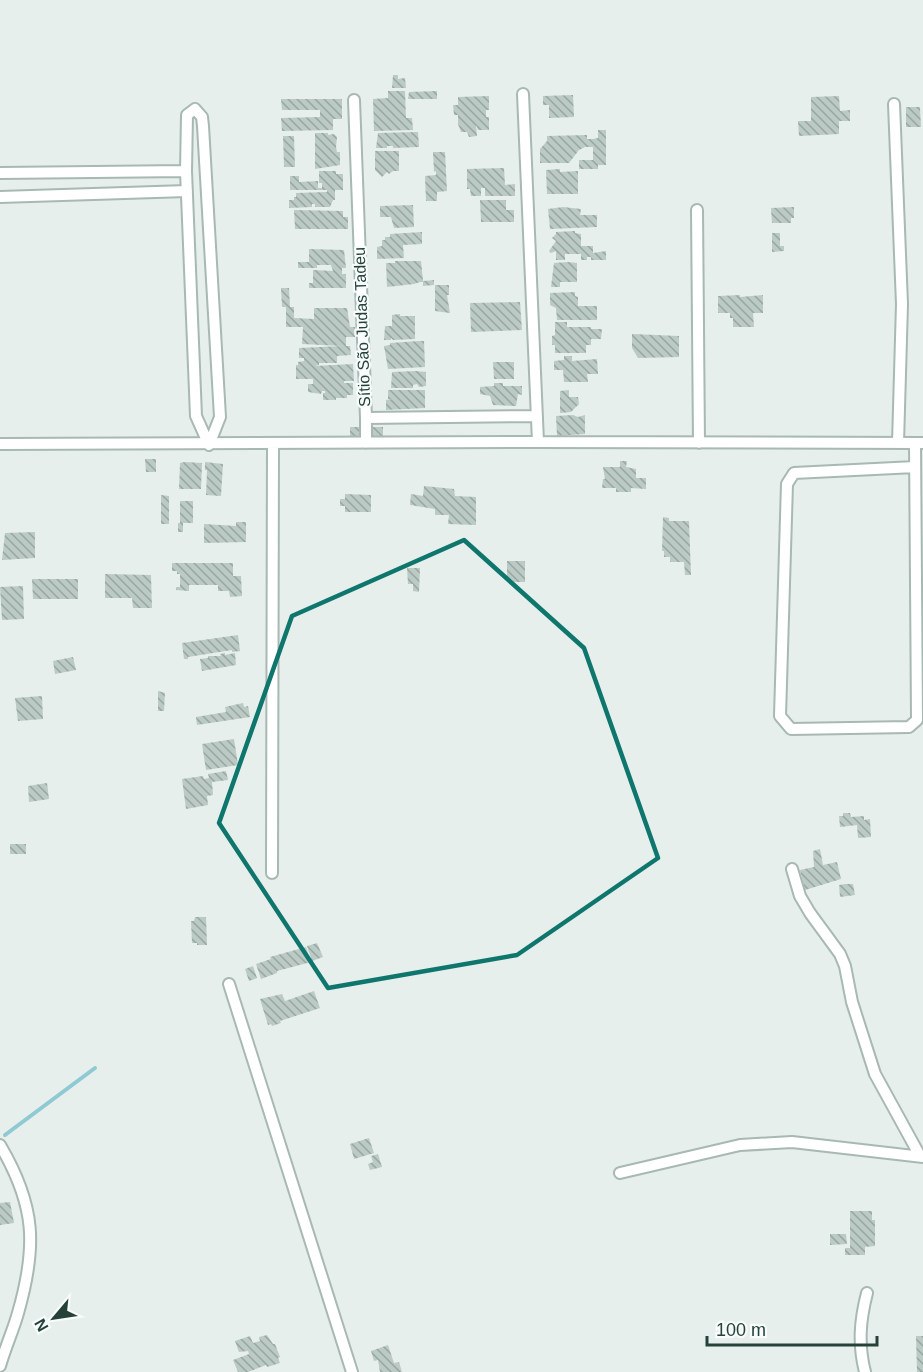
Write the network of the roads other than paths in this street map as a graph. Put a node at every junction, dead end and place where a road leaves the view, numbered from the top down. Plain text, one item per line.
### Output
1 (523, 94) dead end
2 (354, 100) dead end
3 (894, 104) dead end
4 (186, 171) junction
5 (0, 173) edge
6 (187, 191) junction
7 (0, 197) edge
8 (697, 210) dead end
9 (537, 416) junction
10 (366, 418) junction
11 (538, 442) junction
12 (273, 443) junction
13 (366, 443) junction
14 (699, 443) junction
15 (897, 443) junction
16 (919, 443) edge
17 (0, 444) edge
18 (209, 445) junction
19 (915, 467) junction
20 (792, 869) dead end
21 (272, 873) dead end
22 (228, 984) dead end
23 (0, 1145) edge
24 (922, 1157) edge
25 (620, 1173) dead end
26 (867, 1293) dead end
27 (0, 1366) edge
28 (352, 1372) edge
29 (865, 1372) edge

1 - 9 street
2 - 10 street, Sítio São Judas Tadeu
3 - 15 street
4 - 5 street
4 - 6 street
4 - 18 street
6 - 7 street
6 - 18 street
8 - 14 street
9 - 10 street, Sítio São Judas Tadeu
9 - 11 street
10 - 13 street
11 - 13 street
11 - 14 street
12 - 13 street
12 - 18 street
12 - 21 street
14 - 15 street
15 - 16 street
16 - 19 street
17 - 18 street
19 - 19 street
20 - 24 street
22 - 28 street
23 - 27 street
24 - 25 street
26 - 29 street

